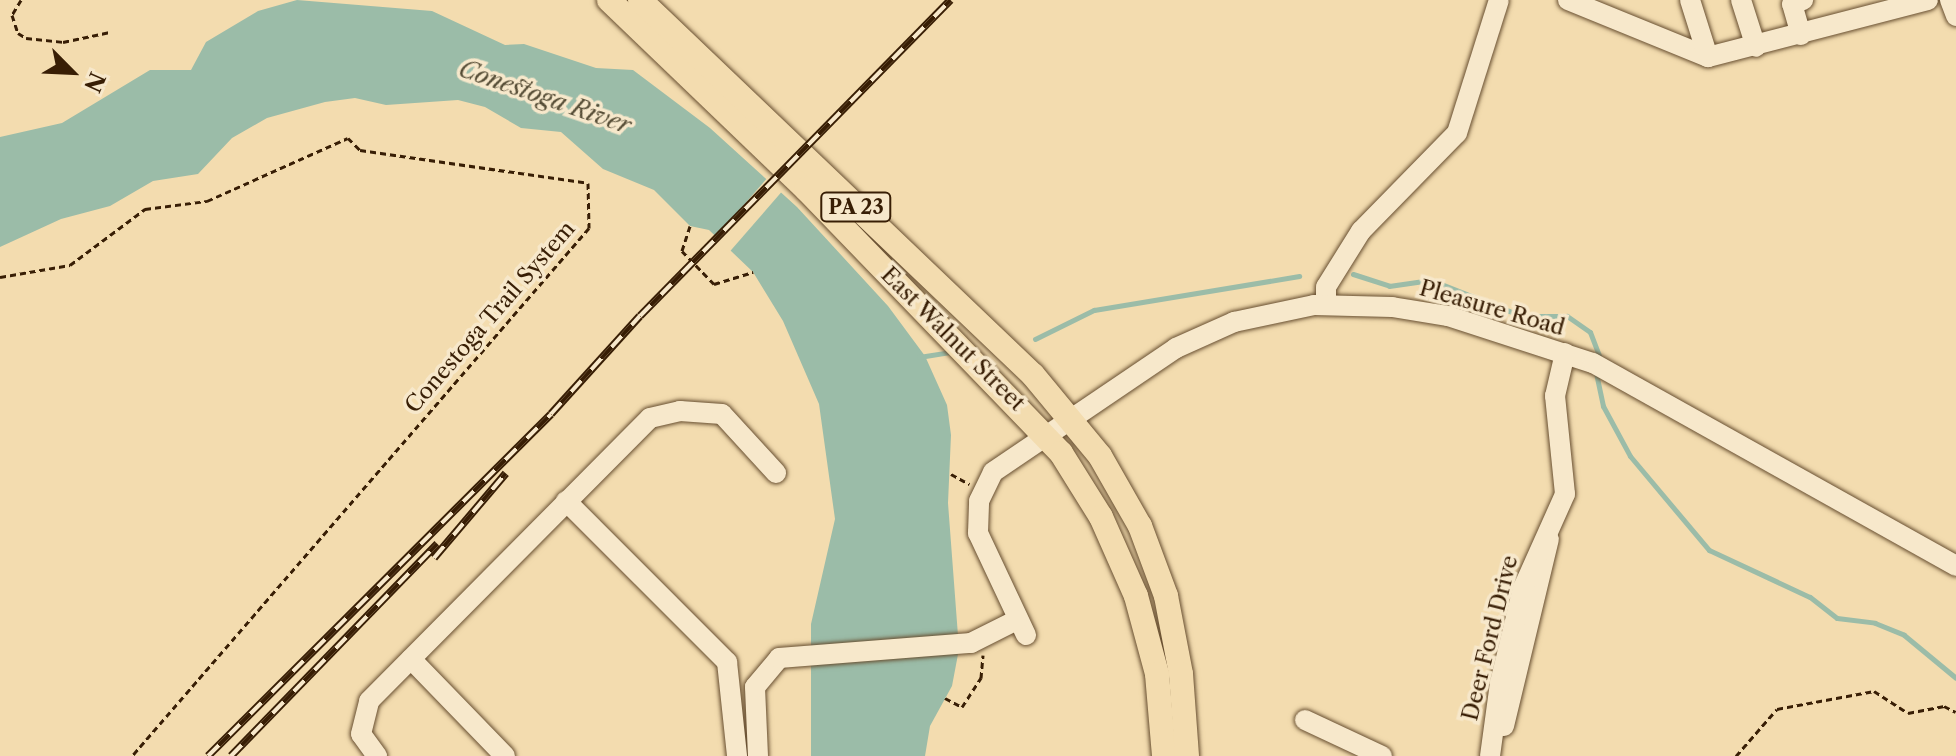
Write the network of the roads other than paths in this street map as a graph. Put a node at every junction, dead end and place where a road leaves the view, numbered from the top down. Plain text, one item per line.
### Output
1 (609, 0) edge
2 (640, 0) edge
3 (1499, 0) edge
4 (1568, 0) edge
5 (1690, 0) edge
6 (1741, 0) edge
7 (1803, 0) edge
8 (1928, 0) edge
9 (1950, 0) edge
10 (1956, 16) edge
11 (1801, 35) junction
12 (1756, 47) junction
13 (1708, 57) junction
14 (1326, 304) junction
15 (1565, 353) junction
16 (1070, 416) junction
17 (1045, 434) junction
18 (776, 473) dead end
19 (566, 501) junction
20 (1956, 566) edge
21 (411, 659) junction
22 (1305, 720) dead end
23 (377, 756) edge
24 (505, 756) edge
25 (737, 756) edge
26 (758, 756) edge
27 (1164, 756) edge
28 (1187, 756) edge
29 (1382, 756) edge
30 (1492, 756) edge

1 - 17 main road, East Walnut Street / PA 23
2 - 16 main road, East Walnut Street / PA 23
3 - 14 street
4 - 13 street
5 - 13 street
6 - 12 street
7 - 11 street
8 - 11 street
9 - 10 street
11 - 12 street
12 - 13 street
14 - 15 street, Pleasure Road
14 - 16 street, Pleasure Road
15 - 20 street, Pleasure Road
15 - 30 street, Deer Ford Drive
16 - 17 street, Pleasure Road
16 - 28 main road, East Walnut Street / PA 23
17 - 26 street, Pleasure Road
17 - 27 main road, East Walnut Street / PA 23
18 - 19 street
19 - 21 street
19 - 25 street
21 - 23 street
21 - 24 street
22 - 29 street

